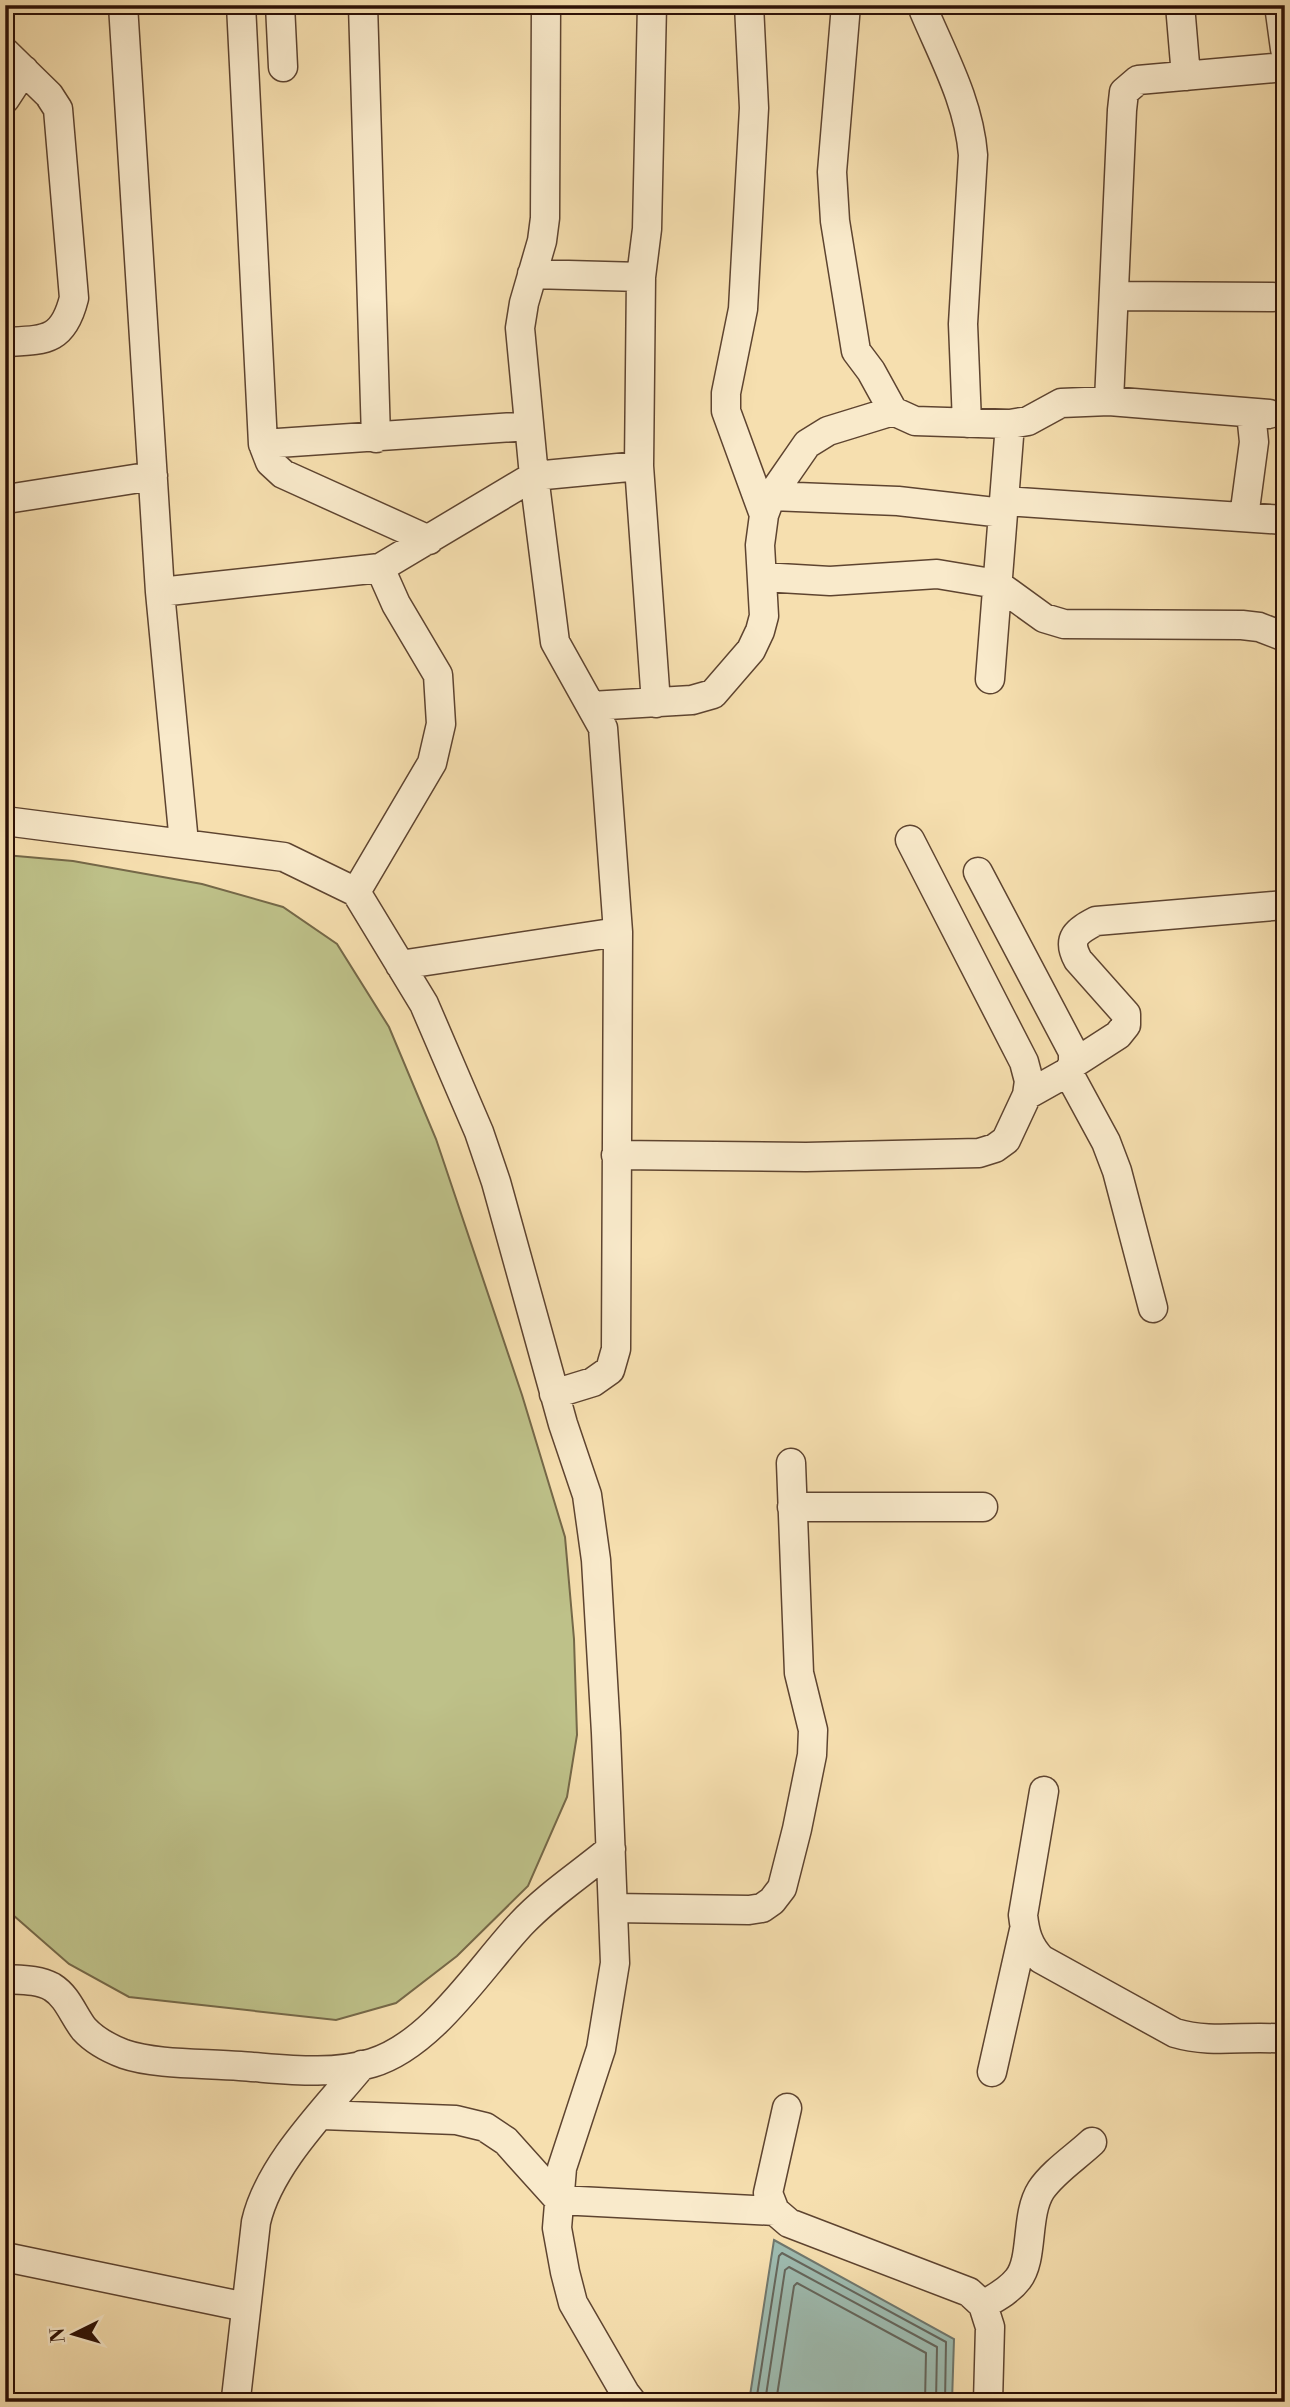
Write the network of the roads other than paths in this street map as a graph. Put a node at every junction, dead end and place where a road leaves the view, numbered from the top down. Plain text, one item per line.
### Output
1 (123, 5) edge
2 (241, 5) edge
3 (280, 5) edge
4 (363, 5) edge
5 (546, 5) edge
6 (652, 5) edge
7 (749, 5) edge
8 (846, 5) edge
9 (1180, 5) edge
10 (1279, 5) edge
11 (924, 11) dead end
12 (1285, 49) edge
13 (15, 61) edge
14 (283, 67) dead end
15 (1285, 67) edge
16 (1186, 76) junction
17 (5, 99) edge
18 (532, 274) junction
19 (641, 276) junction
20 (1114, 296) junction
21 (1273, 296) dead end
22 (5, 342) edge
23 (1109, 401) junction
24 (894, 411) junction
25 (967, 423) junction
26 (1010, 424) junction
27 (529, 426) junction
28 (376, 438) junction
29 (263, 444) junction
30 (639, 467) junction
31 (153, 476) junction
32 (534, 476) junction
33 (5, 497) edge
34 (767, 506) junction
35 (1003, 507) junction
36 (1244, 517) junction
37 (1285, 520) edge
38 (429, 540) junction
39 (380, 568) junction
40 (762, 577) junction
41 (998, 584) junction
42 (160, 592) junction
43 (1285, 637) edge
44 (990, 679) dead end
45 (656, 702) junction
46 (591, 706) junction
47 (5, 821) edge
48 (910, 840) dead end
49 (184, 844) junction
50 (978, 872) dead end
51 (356, 892) junction
52 (1285, 905) edge
53 (618, 932) junction
54 (400, 965) junction
55 (1070, 1068) junction
56 (1027, 1095) junction
57 (616, 1155) junction
58 (1153, 1308) dead end
59 (554, 1394) junction
60 (791, 1463) dead end
61 (792, 1507) junction
62 (983, 1507) dead end
63 (1044, 1791) dead end
64 (611, 1849) junction
65 (613, 1908) junction
66 (1024, 1930) junction
67 (5, 1979) edge
68 (1285, 2039) edge
69 (362, 2065) junction
70 (992, 2072) dead end
71 (787, 2108) dead end
72 (322, 2115) junction
73 (1092, 2142) dead end
74 (559, 2200) junction
75 (775, 2211) junction
76 (5, 2257) edge
77 (983, 2305) junction
78 (246, 2307) junction
79 (236, 2398) dead end
80 (632, 2402) edge
81 (988, 2402) edge

1 - 31 street
2 - 29 street
3 - 14 street
4 - 28 street
5 - 18 street
6 - 19 street
7 - 34 street
8 - 24 street
9 - 16 street
10 - 12 street
11 - 25 street
13 - 17 street
13 - 22 street
15 - 16 street
16 - 20 street
18 - 19 street
18 - 27 street
19 - 30 street
20 - 21 street
20 - 23 street
23 - 26 street
23 - 36 street
24 - 25 street
24 - 34 street
25 - 26 street
26 - 35 street
27 - 28 street
27 - 32 street
28 - 29 street
29 - 38 street
30 - 32 street
30 - 45 street
31 - 33 street
31 - 42 street
32 - 38 street
32 - 46 street
34 - 35 street
34 - 40 street
35 - 36 street
35 - 41 street
36 - 37 street
38 - 39 street
39 - 42 street
39 - 51 street
40 - 41 street
40 - 45 street
41 - 43 street
41 - 44 street
42 - 49 street
45 - 46 street
46 - 53 street
47 - 49 street
48 - 56 street
49 - 51 street
50 - 55 street
51 - 54 street
52 - 55 street
53 - 54 street
53 - 57 street
54 - 59 street
55 - 56 street
55 - 58 street
56 - 57 street
57 - 59 street
59 - 64 street
60 - 61 street
61 - 62 street
61 - 65 street
63 - 66 street
64 - 65 street
64 - 69 street
65 - 74 street
66 - 68 street
66 - 70 street
67 - 69 street
69 - 72 street
71 - 75 street
72 - 74 street
72 - 78 street
73 - 77 street
74 - 75 street
74 - 80 street
75 - 77 street
76 - 78 street
77 - 81 street
78 - 79 street

